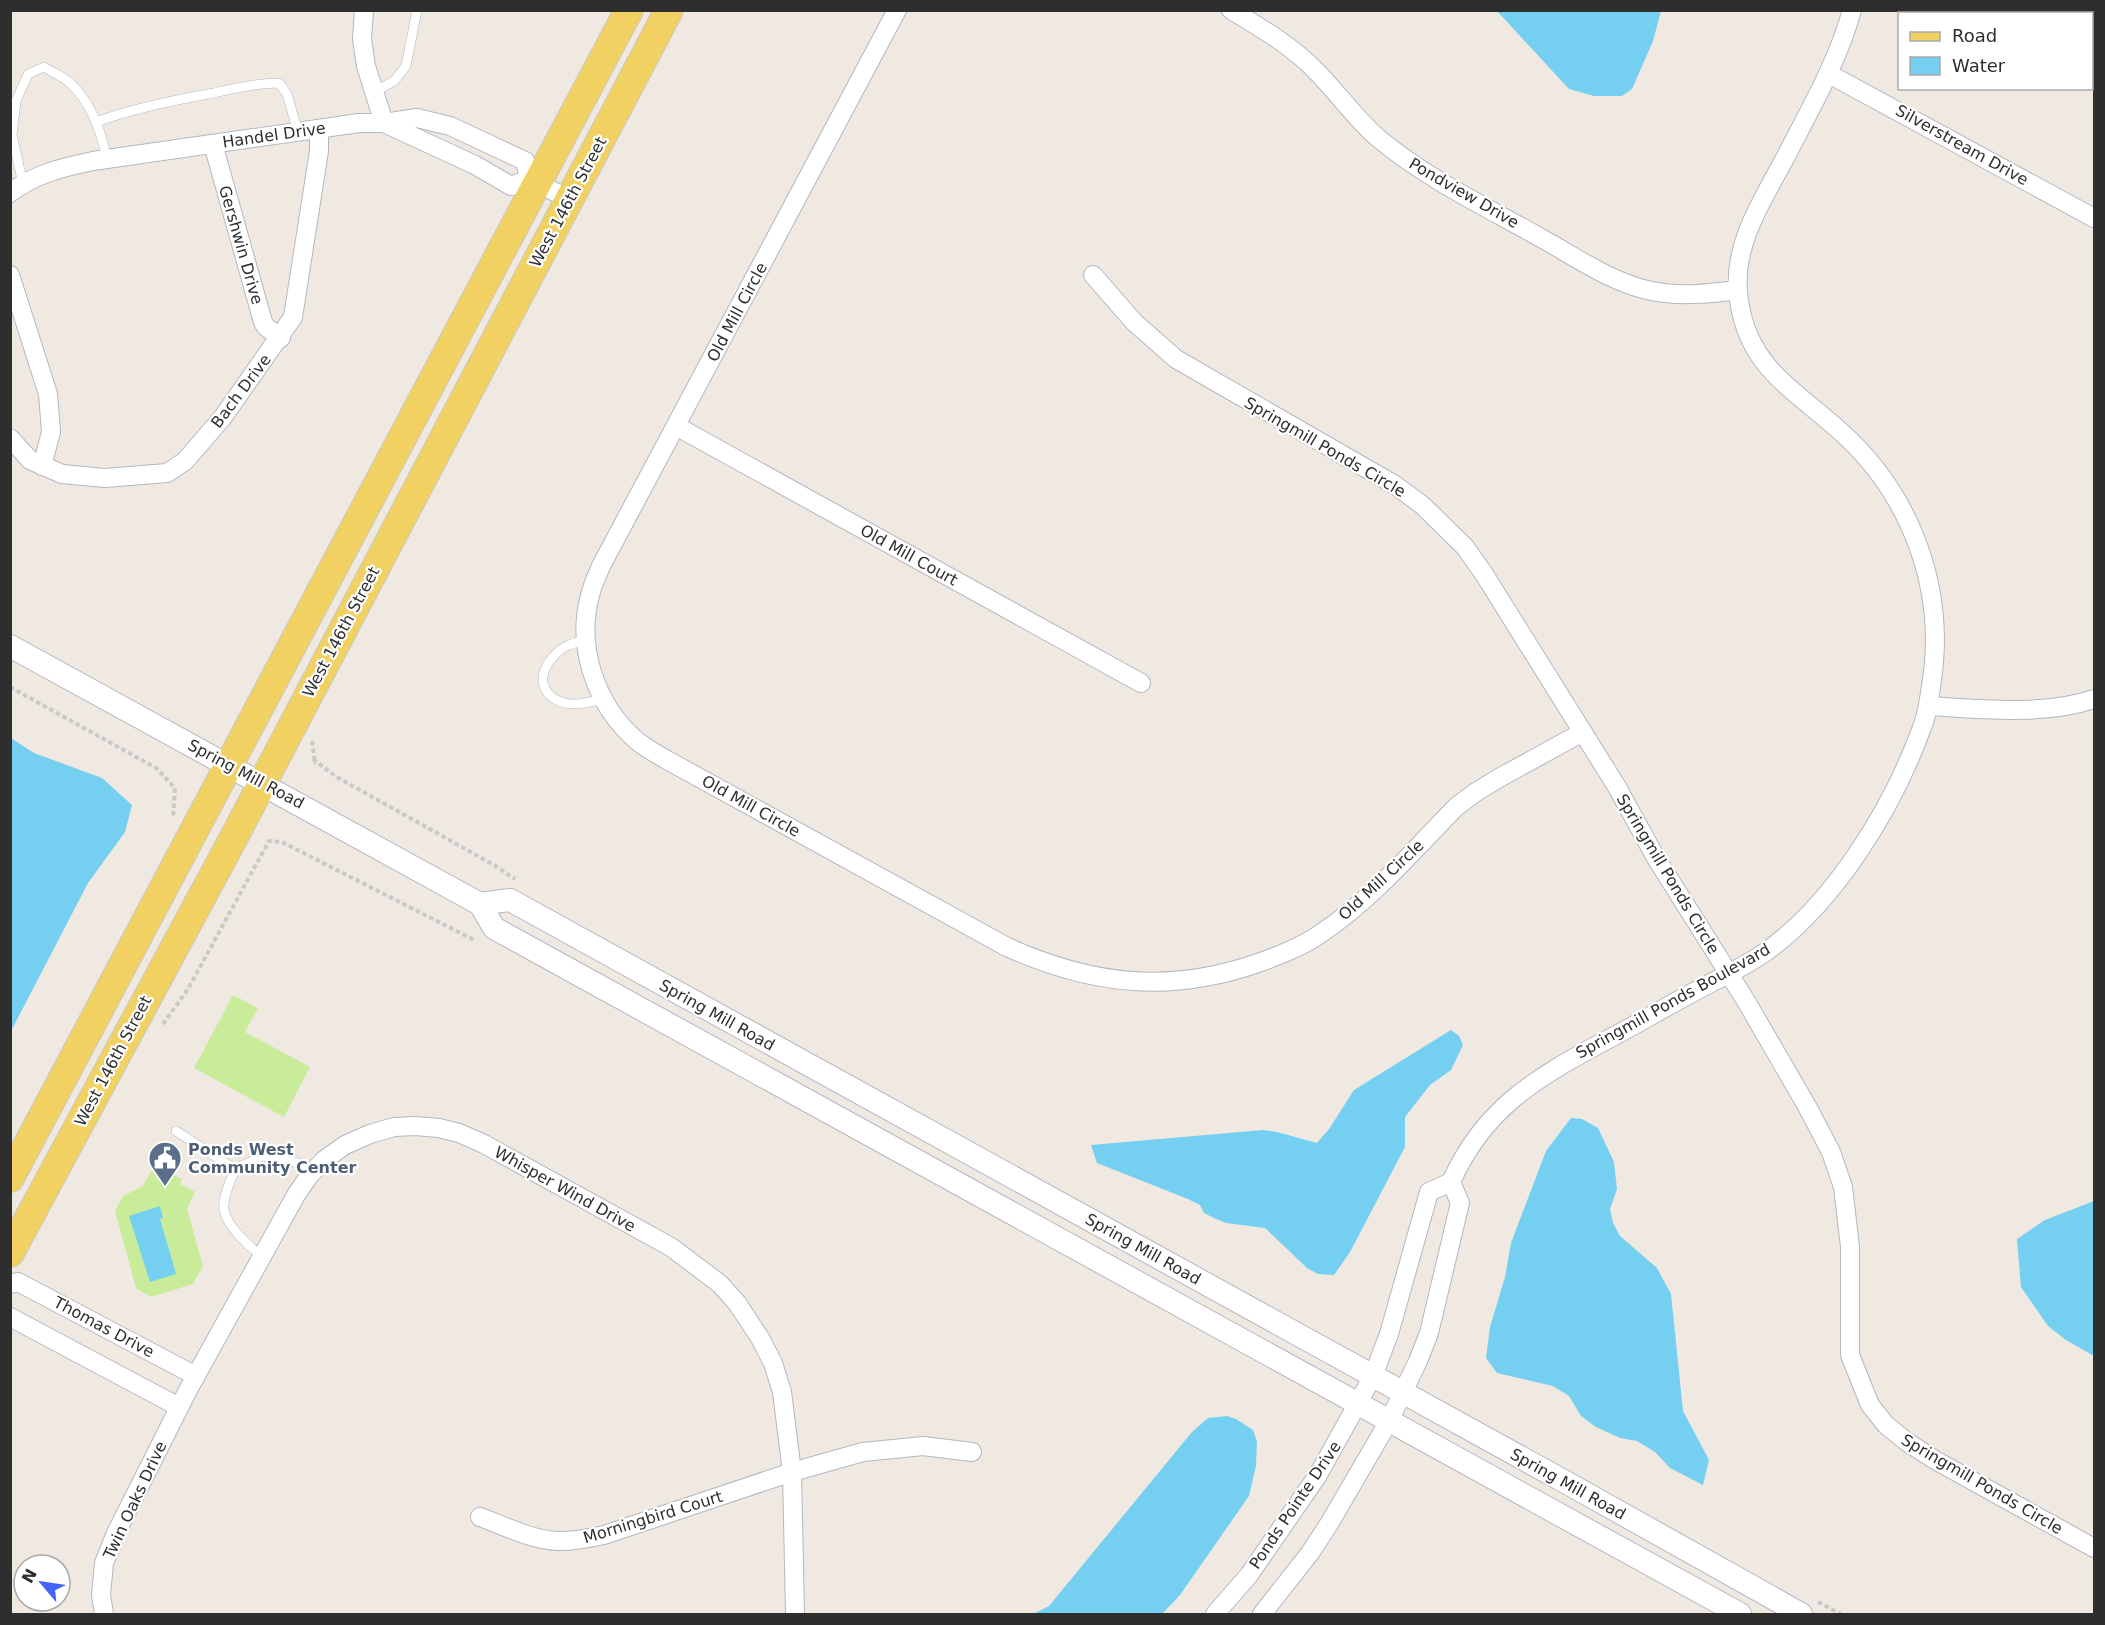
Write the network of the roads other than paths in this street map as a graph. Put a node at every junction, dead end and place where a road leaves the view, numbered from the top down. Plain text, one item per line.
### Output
1 (364, 10) edge
2 (417, 10) edge
3 (629, 10) edge
4 (669, 10) edge
5 (897, 10) edge
6 (1231, 10) edge
7 (1852, 10) edge
8 (1829, 74) junction
9 (374, 92) junction
10 (96, 123) junction
11 (384, 123) junction
12 (319, 129) junction
13 (298, 132) junction
14 (213, 144) junction
15 (13, 153) edge
16 (107, 159) junction
17 (534, 181) junction
18 (17, 189) edge
19 (569, 200) junction
20 (2092, 212) edge
21 (10, 275) edge
22 (1093, 275) dead end
23 (1737, 290) junction
24 (281, 338) junction
25 (676, 426) junction
26 (10, 438) edge
27 (42, 466) junction
28 (586, 640) junction
29 (10, 646) edge
30 (1141, 683) dead end
31 (603, 699) junction
32 (2094, 699) edge
33 (1928, 706) junction
34 (1583, 732) junction
35 (230, 766) junction
36 (262, 783) junction
37 (480, 904) junction
38 (1728, 974) junction
39 (176, 1131) dead end
40 (236, 1169) junction
41 (316, 1169) junction
42 (10, 1178) edge
43 (1451, 1182) junction
44 (10, 1253) edge
45 (262, 1256) junction
46 (10, 1284) edge
47 (10, 1317) edge
48 (192, 1383) junction
49 (1366, 1390) junction
50 (180, 1407) junction
51 (1396, 1407) junction
52 (972, 1452) dead end
53 (792, 1472) junction
54 (480, 1517) dead end
55 (2094, 1548) edge
56 (104, 1614) edge
57 (795, 1614) edge
58 (1215, 1614) edge
59 (1262, 1614) edge
60 (1740, 1614) edge
61 (1801, 1614) edge

1 - 9 street
2 - 9 lane
3 - 17 main road, West 146th Street
4 - 19 main road, West 146th Street
5 - 25 street, Old Mill Circle
6 - 23 street, Pondview Drive
7 - 8 street, Springmill Ponds Boulevard
8 - 20 street, Silverstream Drive
8 - 23 street, Springmill Ponds Boulevard
9 - 11 street
10 - 13 lane
10 - 15 lane
10 - 16 lane
11 - 12 street, Handel Drive
11 - 17 street, Handel Drive
11 - 17 street
12 - 13 street, Handel Drive
12 - 24 street, Bach Drive
13 - 14 street, Handel Drive
14 - 16 street, Handel Drive
14 - 24 street, Gershwin Drive
15 - 18 lane
16 - 18 street, Handel Drive
17 - 19 street
17 - 35 main road, West 146th Street
19 - 36 main road, West 146th Street
21 - 27 street
22 - 34 street, Springmill Ponds Circle
23 - 33 street, Springmill Ponds Boulevard
24 - 27 street, Bach Drive
25 - 28 street, Old Mill Circle
25 - 30 street, Old Mill Court
26 - 27 street, Bach Drive
28 - 31 street, Old Mill Circle
28 - 31 lane
29 - 35 street, Spring Mill Road
31 - 34 street, Old Mill Circle
32 - 33 street
33 - 38 street, Springmill Ponds Boulevard
34 - 38 street, Springmill Ponds Circle
35 - 36 street, Spring Mill Road
35 - 42 main road, West 146th Street
36 - 37 street, Spring Mill Road
36 - 44 main road, West 146th Street
37 - 49 street, Spring Mill Road
37 - 49 street, Spring Mill Road
38 - 43 street, Springmill Ponds Boulevard
38 - 55 street, Springmill Ponds Circle
39 - 40 lane
40 - 41 lane
40 - 45 lane
41 - 45 street, Whisper Wind Drive
41 - 53 street, Whisper Wind Drive
43 - 49 street, Springmill Ponds Boulevard
43 - 51 street
45 - 48 street, Whisper Wind Drive
46 - 48 street, Thomas Drive
47 - 50 street
48 - 50 street, Twin Oaks Drive
49 - 51 street, Spring Mill Road
49 - 51 street, Spring Mill Road
49 - 58 street, Ponds Pointe Drive
50 - 56 street, Twin Oaks Drive
51 - 59 street, Ponds Pointe Drive
51 - 60 street, Spring Mill Road
51 - 61 street, Spring Mill Road
52 - 53 street, Morningbird Court
53 - 54 street, Morningbird Court
53 - 57 street, Whisper Wind Drive

